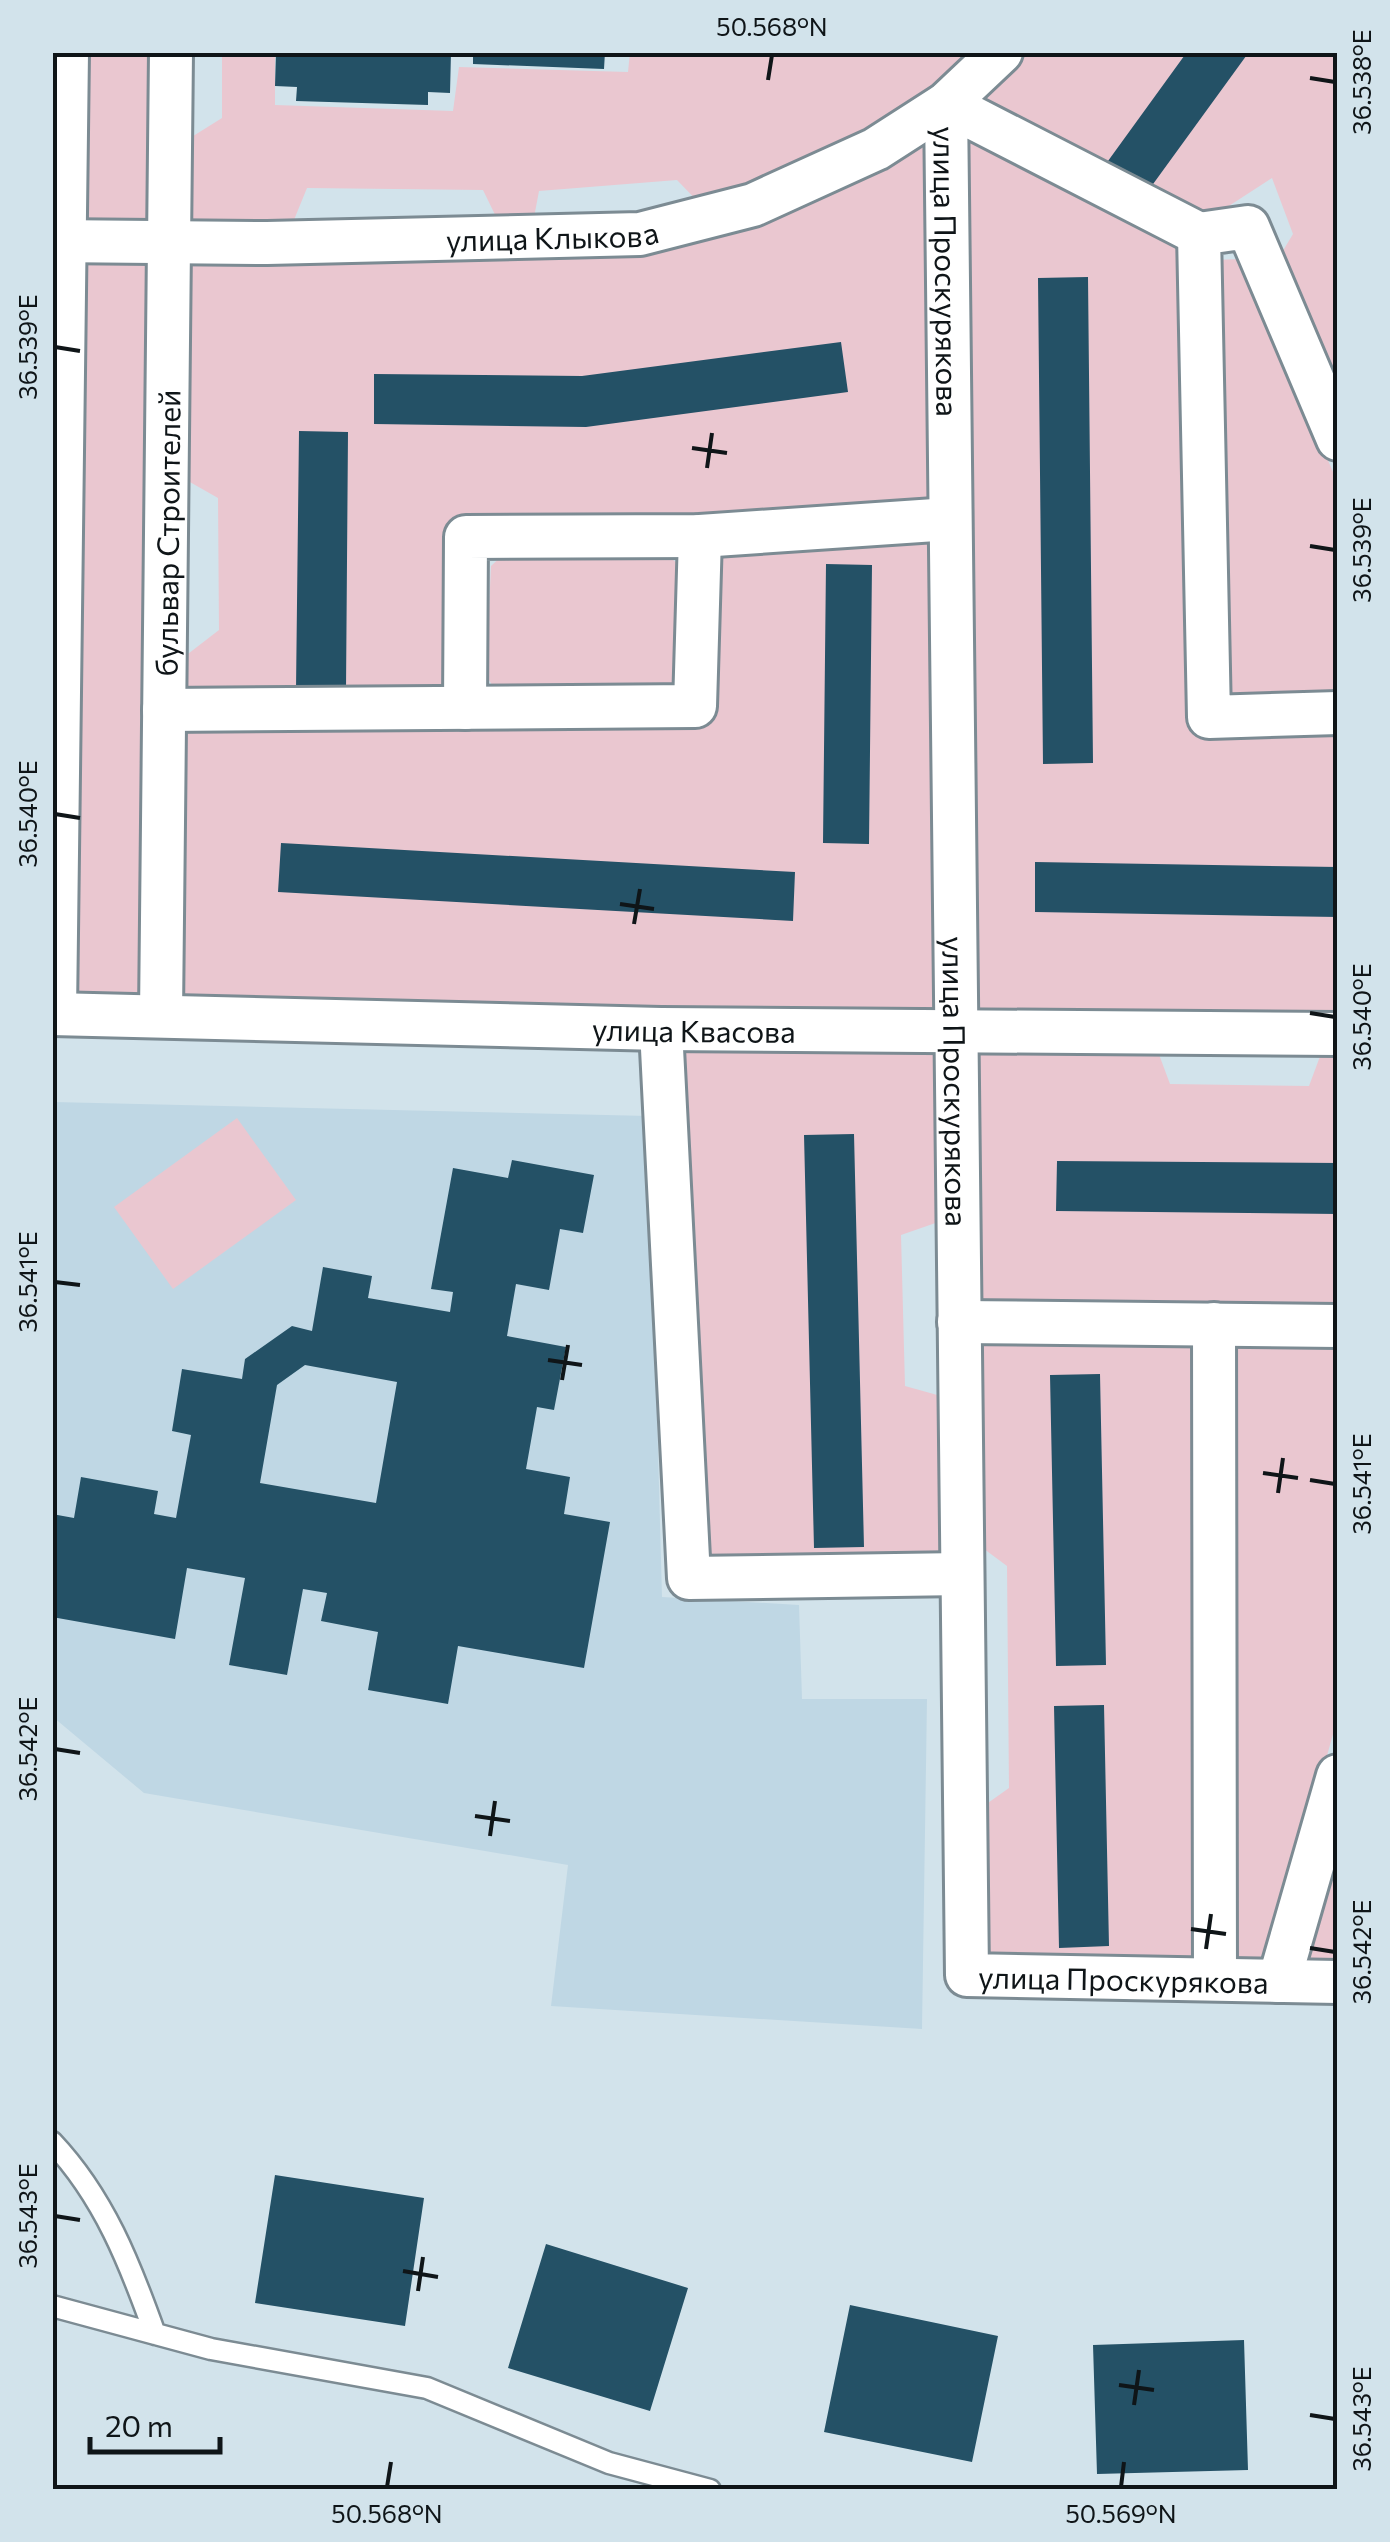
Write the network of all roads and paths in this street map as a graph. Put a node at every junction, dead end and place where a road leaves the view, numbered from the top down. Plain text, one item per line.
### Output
1 (68, 52) edge
2 (171, 52) edge
3 (1001, 52) edge
4 (946, 104) junction
5 (1199, 234) junction
6 (59, 241) edge
7 (168, 243) junction
8 (1338, 439) edge
9 (950, 518) junction
10 (700, 536) junction
11 (464, 708) junction
12 (164, 710) junction
13 (1338, 713) edge
14 (54, 828) edge
15 (54, 1014) edge
16 (161, 1014) junction
17 (661, 1029) junction
18 (956, 1030) junction
19 (1338, 1034) edge
20 (960, 1322) junction
21 (1214, 1324) junction
22 (1338, 1326) edge
23 (962, 1574) junction
24 (1338, 1776) edge
25 (1215, 1979) junction
26 (1279, 1981) junction
27 (1338, 1982) edge
28 (52, 2142) edge
29 (52, 2306) edge
30 (155, 2334) junction
31 (710, 2490) edge

1 - 6 street
2 - 7 street, бульвар Строителей
3 - 4 street, улица Клыкова
4 - 5 street, улица Проскурякова
4 - 7 street, улица Клыкова
4 - 9 street, улица Проскурякова
5 - 8 street
5 - 13 street
6 - 7 street, улица Клыкова
6 - 14 street
7 - 12 street, бульвар Строителей
9 - 10 street
9 - 18 street, улица Проскурякова
10 - 11 street
10 - 11 street
11 - 12 street
12 - 16 street, бульвар Строителей
14 - 15 street
15 - 16 street, улица Квасова
16 - 17 street, улица Квасова
17 - 18 street, улица Квасова
17 - 23 street
18 - 19 street, улица Квасова
18 - 20 street, улица Проскурякова
20 - 21 street
20 - 23 street, улица Проскурякова
21 - 22 street
21 - 25 street
23 - 25 street, улица Проскурякова
24 - 26 street
25 - 26 street, улица Проскурякова
26 - 27 street, улица Проскурякова
28 - 30 lane
29 - 30 lane
30 - 31 lane

